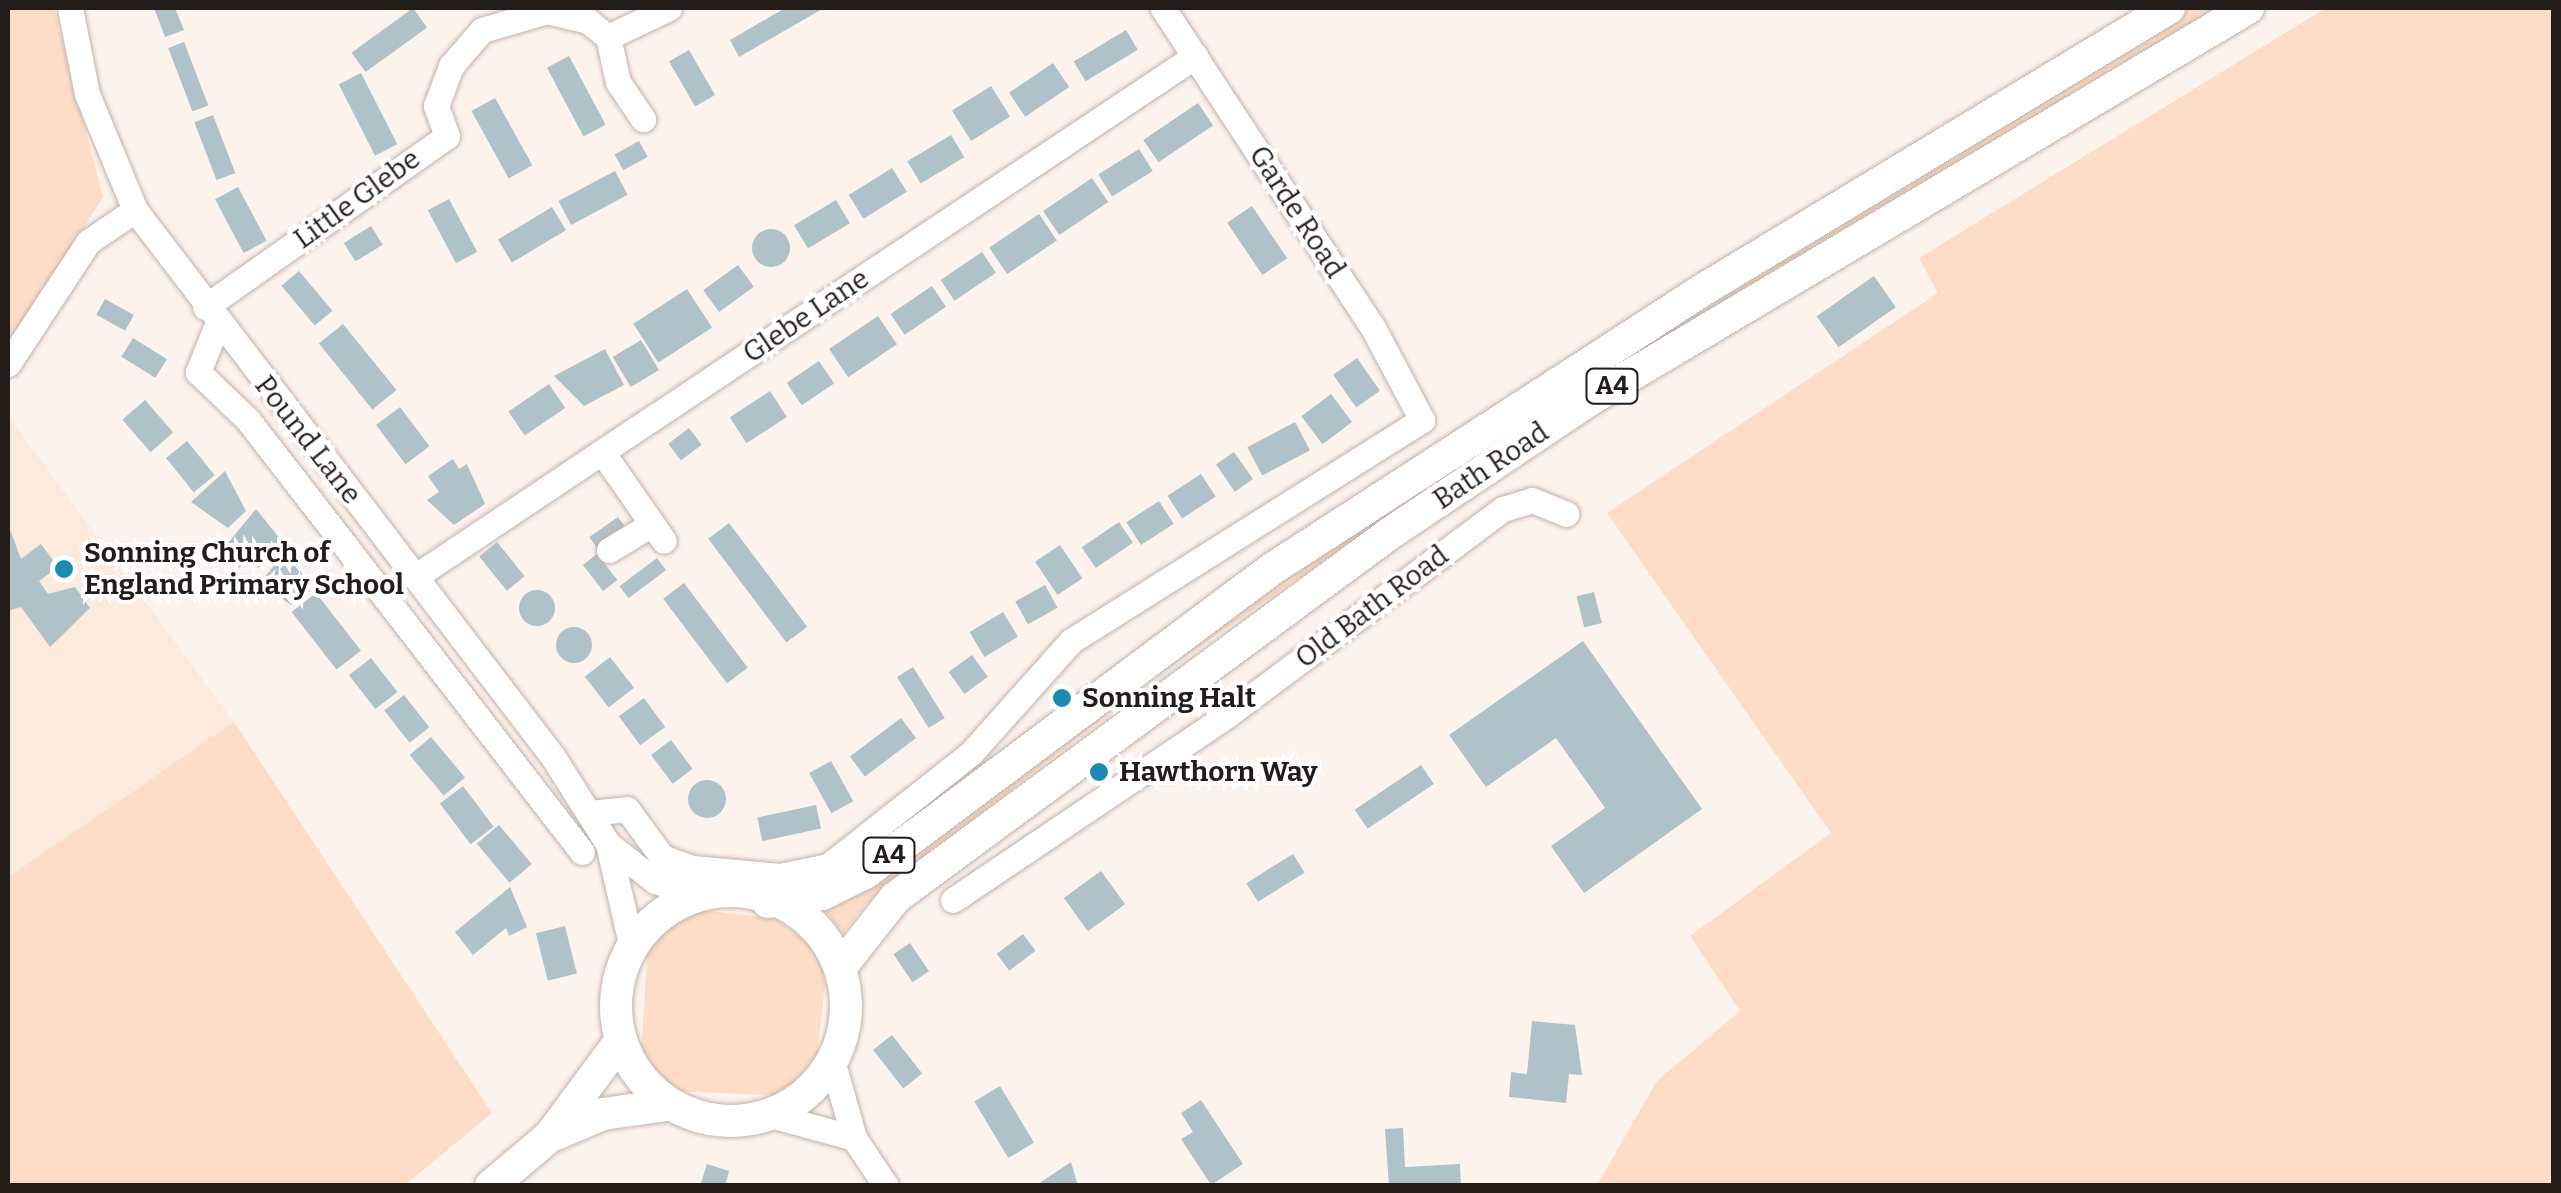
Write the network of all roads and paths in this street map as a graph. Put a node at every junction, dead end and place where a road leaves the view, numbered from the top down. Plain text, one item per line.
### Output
1 (70, 8) edge
2 (669, 8) edge
3 (1163, 8) edge
4 (2169, 8) edge
5 (2248, 8) edge
6 (477, 18) edge
7 (608, 37) junction
8 (1195, 56) junction
9 (643, 120) dead end
10 (136, 210) junction
11 (211, 316) junction
12 (8, 364) edge
13 (602, 452) junction
14 (1566, 514) dead end
15 (609, 550) dead end
16 (416, 576) junction
17 (1129, 667) junction
18 (1158, 699) junction
19 (1190, 735) junction
20 (553, 757) junction
21 (522, 778) junction
22 (590, 813) junction
23 (608, 844) junction
24 (582, 852) dead end
25 (697, 895) junction
26 (953, 900) dead end
27 (768, 902) junction
28 (632, 944) junction
29 (840, 968) junction
30 (621, 1040) junction
31 (832, 1060) junction
32 (667, 1105) junction
33 (774, 1116) junction
34 (550, 1136) junction
35 (854, 1138) junction
36 (491, 1186) edge
37 (886, 1186) edge

1 - 10 street, Pound Lane
2 - 7 street
3 - 8 street, Garde Road
4 - 17 main road, Bath Road / A4
5 - 18 main road, Bath Road / A4
6 - 7 street, Little Glebe
6 - 11 street, Little Glebe
7 - 9 street
8 - 13 street, Glebe Lane
8 - 22 street, Garde Road
10 - 11 street, Pound Lane
10 - 12 street
11 - 16 street, Pound Lane
11 - 21 street
13 - 15 street
13 - 16 street, Glebe Lane
14 - 19 street, Old Bath Road
16 - 20 street, Pound Lane
17 - 18 main road
17 - 27 main road, Bath Road / A4
18 - 19 street
18 - 29 main road, Bath Road / A4
19 - 26 street, Old Bath Road
20 - 21 street
20 - 22 street, Pound Lane
21 - 24 street
22 - 23 street, Pound Lane
23 - 25 street, Pound Lane
23 - 28 street, Pound Lane
25 - 27 main road
25 - 28 main road
27 - 29 main road
28 - 30 main road
29 - 31 main road
30 - 32 main road
30 - 34 main road
31 - 33 main road
31 - 35 street
32 - 33 main road
32 - 34 main road
33 - 35 street
34 - 36 main road
35 - 37 street

